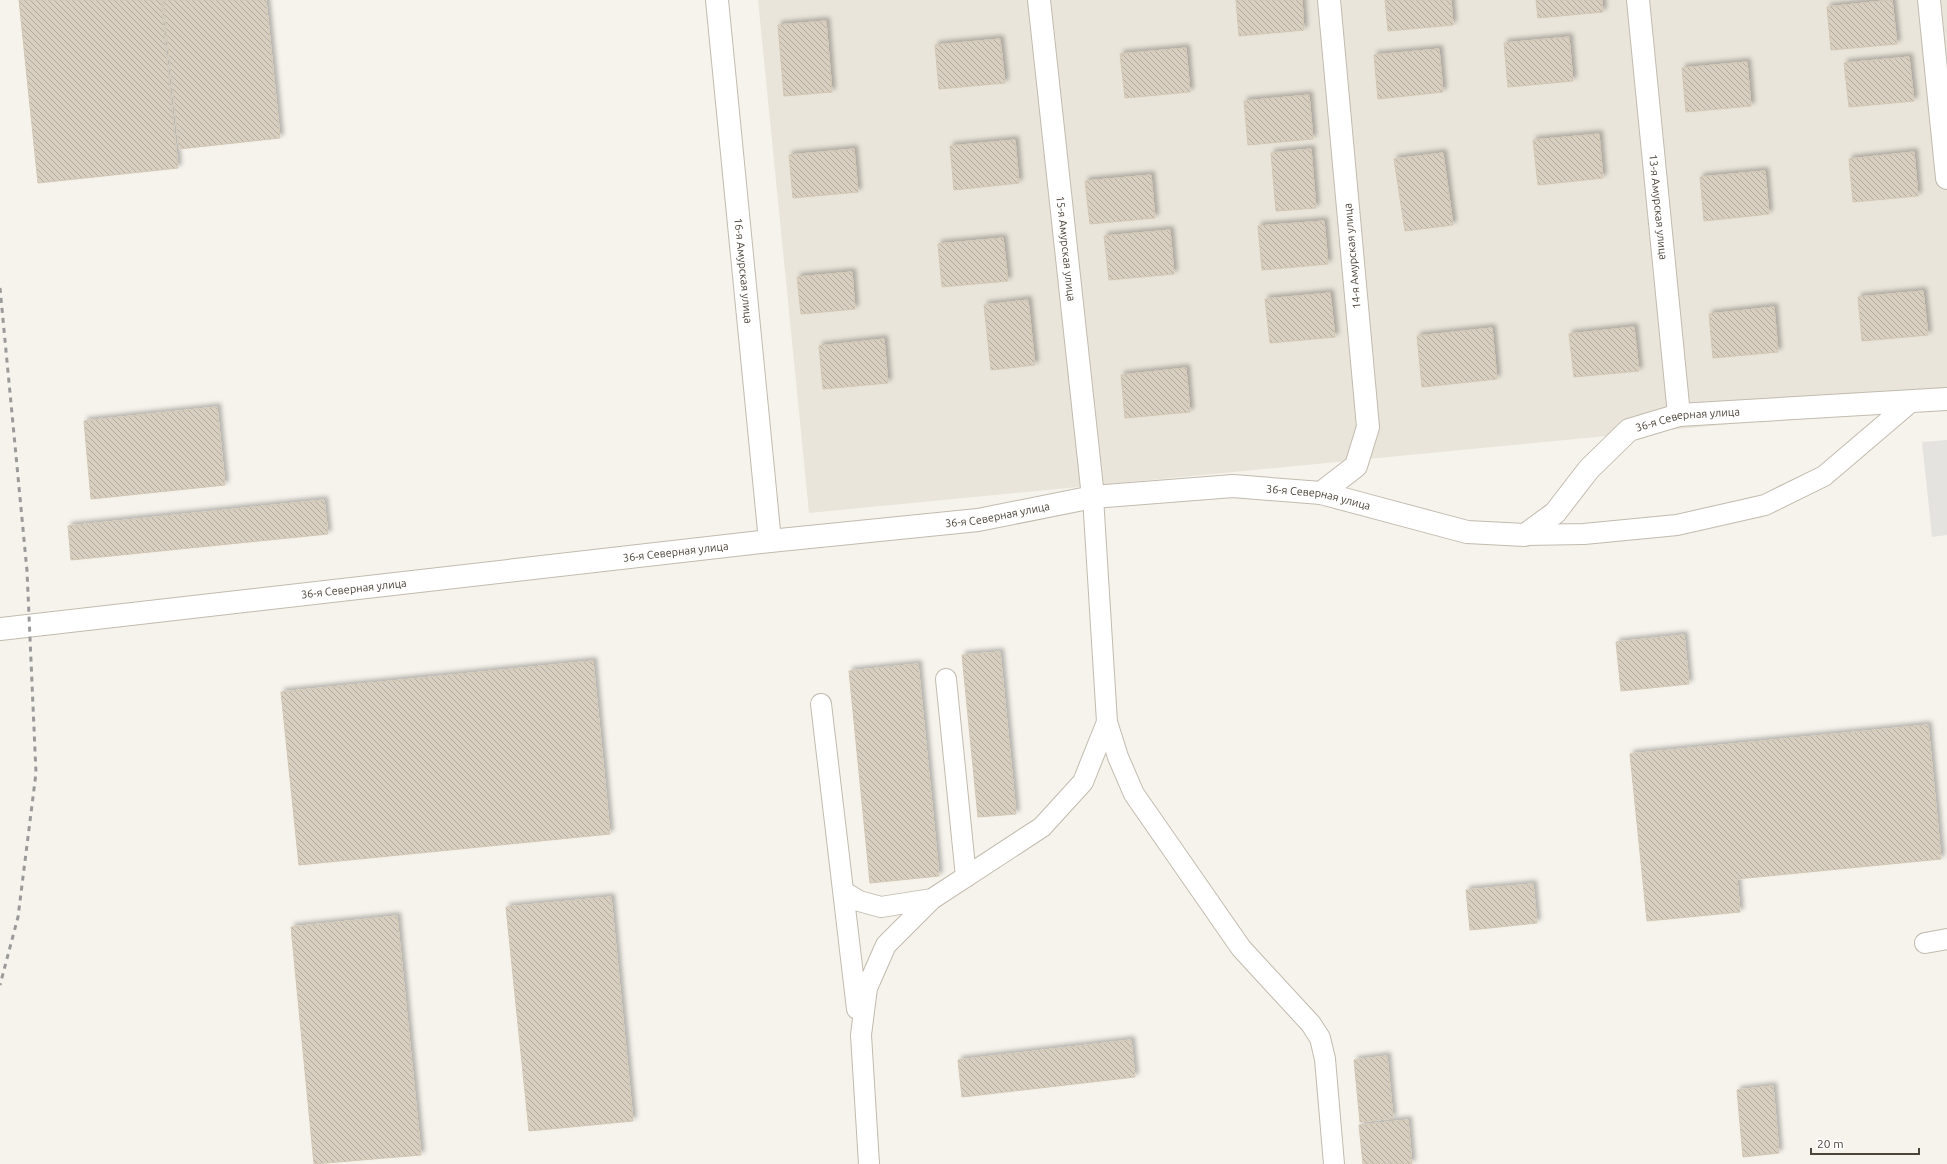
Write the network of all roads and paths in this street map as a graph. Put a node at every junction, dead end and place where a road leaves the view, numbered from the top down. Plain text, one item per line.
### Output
1 (717, 0) edge
2 (1039, 0) edge
3 (1329, 0) edge
4 (1638, 0) edge
5 (1930, 0) edge
6 (1947, 178) edge
7 (1947, 400) edge
8 (1912, 401) junction
9 (1679, 415) junction
10 (1320, 493) junction
11 (1093, 497) junction
12 (1525, 535) junction
13 (770, 541) junction
14 (0, 629) edge
15 (946, 679) dead end
16 (821, 704) dead end
17 (1107, 722) junction
18 (966, 877) junction
19 (843, 891) junction
20 (932, 899) junction
21 (1947, 939) edge
22 (1925, 943) dead end
23 (860, 1035) junction
24 (869, 1164) edge
25 (1334, 1164) edge

1 - 13 street, 16-я Амурская улица
2 - 11 street, 15-я Амурская улица
3 - 10 street, 14-я Амурская улица
4 - 9 street, 13-я Амурская улица
5 - 6 street
7 - 8 street, 36-я Северная улица
8 - 9 street, 36-я Северная улица
8 - 12 lane
9 - 12 street, 36-я Северная улица
10 - 11 street, 36-я Северная улица
10 - 12 street, 36-я Северная улица
11 - 13 street, 36-я Северная улица
11 - 17 lane
13 - 14 street, 36-я Северная улица
15 - 18 lane
16 - 19 lane
17 - 18 lane
17 - 25 lane
18 - 20 lane
19 - 20 lane
19 - 23 lane
20 - 23 lane
21 - 22 lane
23 - 24 lane

